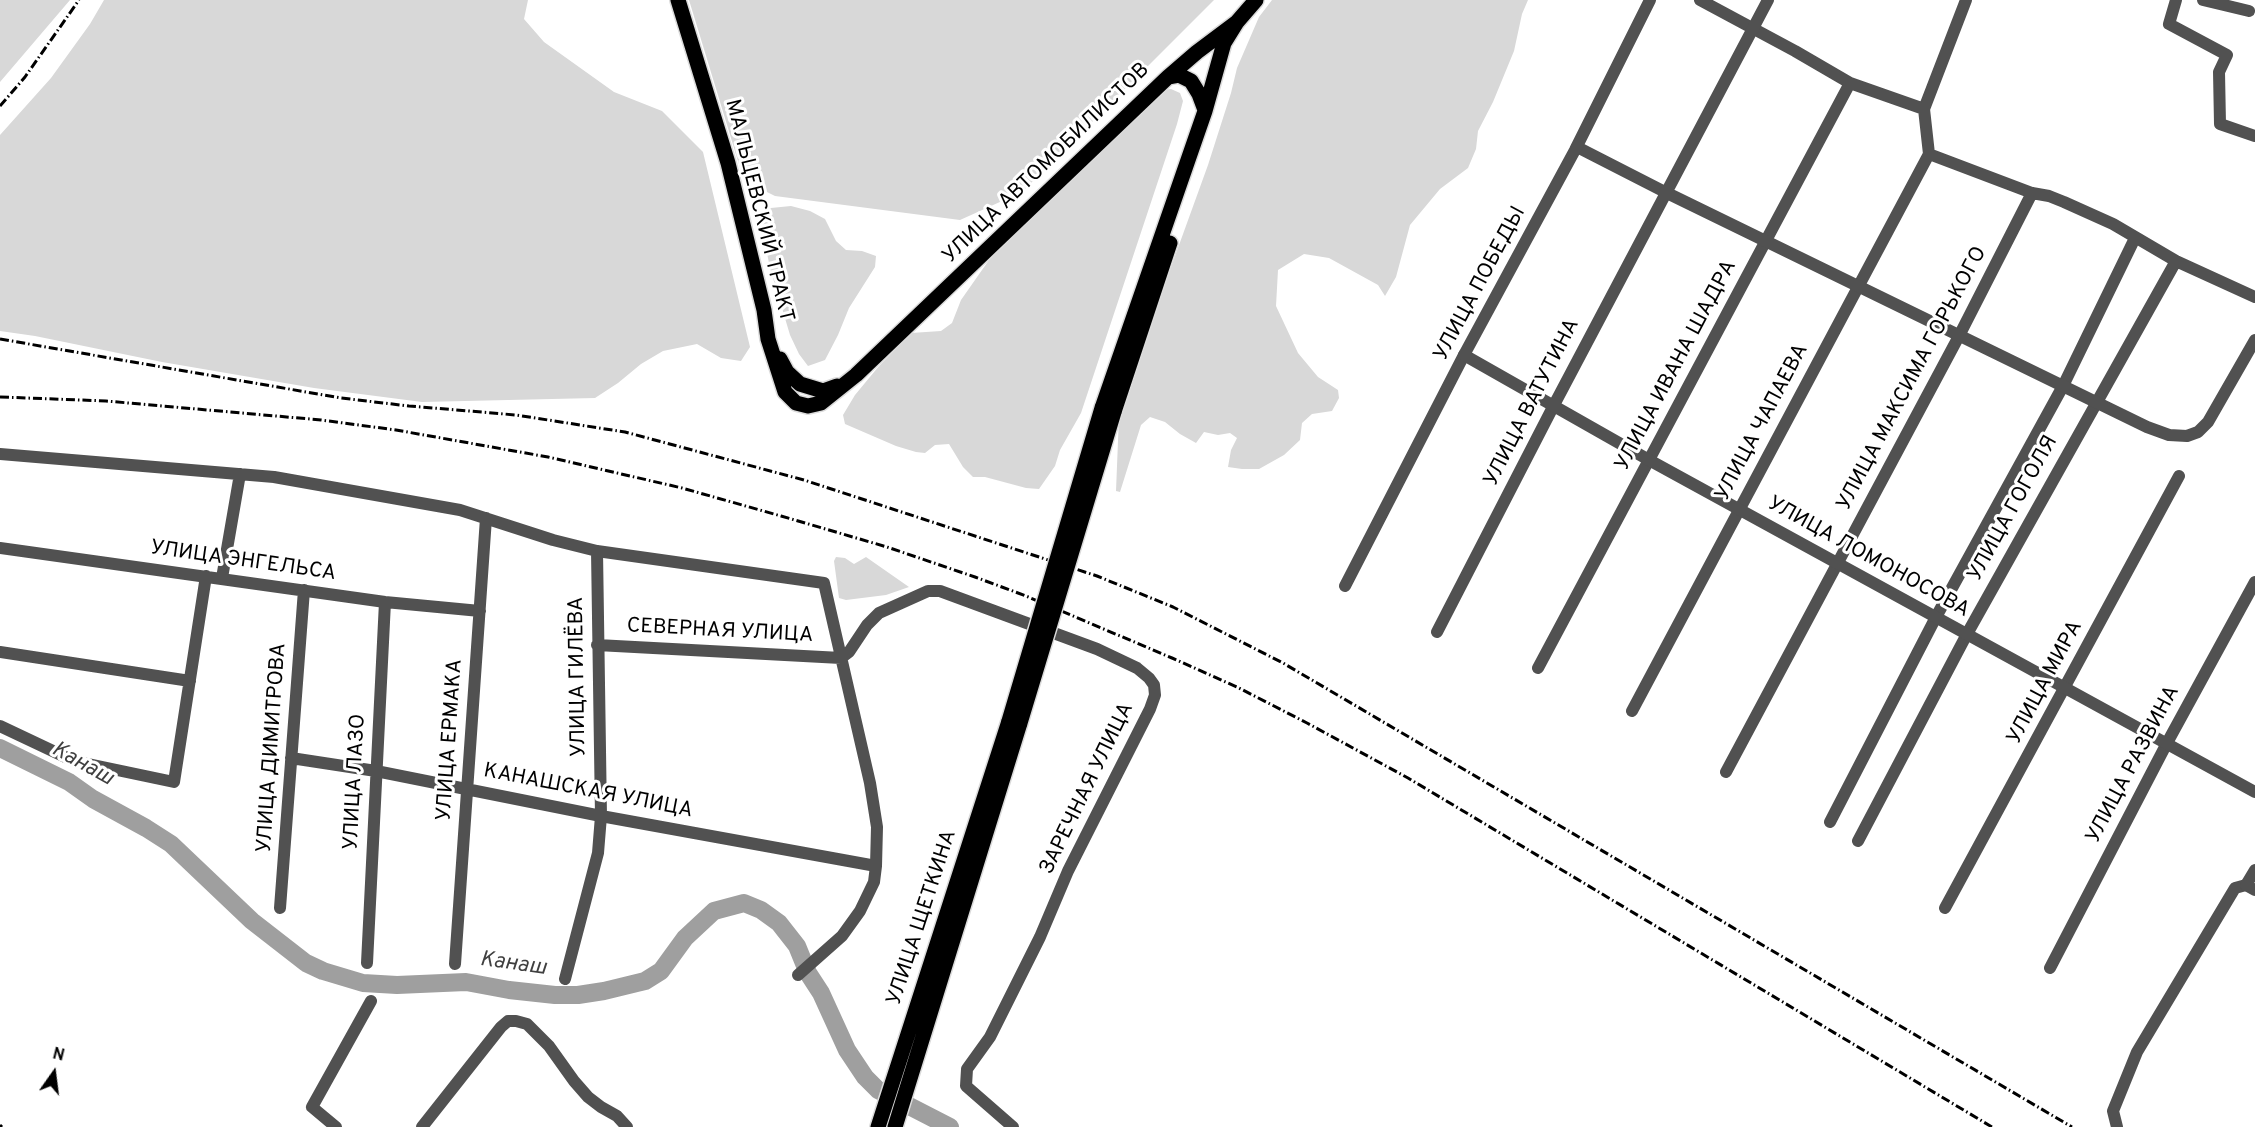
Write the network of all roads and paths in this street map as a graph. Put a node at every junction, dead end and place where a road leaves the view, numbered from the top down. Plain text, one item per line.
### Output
1 (678, 0) edge
2 (1256, 0) edge
3 (1650, 0) edge
4 (1700, 0) edge
5 (1768, 0) edge
6 (1966, 0) edge
7 (2176, 0) edge
8 (2203, 0) edge
9 (2249, 11) dead end
10 (1237, 22) junction
11 (1752, 29) junction
12 (1168, 77) junction
13 (1850, 83) junction
14 (1924, 109) junction
15 (1205, 111) junction
16 (2255, 136) edge
17 (1577, 147) junction
18 (1929, 154) junction
19 (1665, 192) junction
20 (2032, 193) junction
21 (2135, 238) junction
22 (1766, 241) junction
23 (2175, 261) junction
24 (1858, 287) junction
25 (2255, 297) edge
26 (1959, 336) junction
27 (2255, 340) edge
28 (1464, 355) junction
29 (2063, 386) junction
30 (817, 399) joint
31 (2095, 402) junction
32 (1554, 405) junction
33 (1108, 410) junction
34 (0, 454) edge
35 (1649, 460) junction
36 (240, 474) junction
37 (2179, 476) dead end
38 (1739, 510) junction
39 (486, 518) junction
40 (0, 548) edge
41 (597, 550) junction
42 (1838, 563) junction
43 (206, 576) junction
44 (222, 579) junction
45 (2255, 582) edge
46 (1345, 586) dead end
47 (304, 590) junction
48 (385, 602) junction
49 (480, 611) junction
50 (1936, 617) junction
51 (1437, 632) dead end
52 (1967, 634) junction
53 (597, 645) junction
54 (0, 652) edge
55 (841, 658) junction
56 (1539, 668) dead end
57 (190, 681) junction
58 (2066, 688) junction
59 (1632, 711) dead end
60 (1015, 722) junction
61 (0, 726) edge
62 (2167, 744) junction
63 (291, 758) junction
64 (376, 771) junction
65 (1726, 772) dead end
66 (467, 789) junction
67 (2255, 792) edge
68 (601, 816) junction
69 (1830, 822) dead end
70 (1858, 841) dead end
71 (876, 866) junction
72 (2255, 870) edge
73 (2251, 887) edge
74 (280, 908) dead end
75 (1945, 908) dead end
76 (367, 963) dead end
77 (455, 964) dead end
78 (2050, 968) dead end
79 (798, 975) dead end
80 (565, 979) dead end
81 (371, 1001) dead end
82 (336, 1127) edge
83 (422, 1127) edge
84 (627, 1127) edge
85 (878, 1127) edge
86 (895, 1127) edge
87 (1013, 1127) edge
88 (2117, 1127) edge

1 - 30 main road, МАЛЬЦЕВСКИЙ ТРАКТ
2 - 10 main road
3 - 17 street, УЛИЦА ПОБЕДЫ
4 - 11 street
5 - 11 street, УЛИЦА ВАТУТИНА
6 - 14 street
7 - 16 street
8 - 9 street
10 - 12 main road
10 - 15 main road
10 - 33 main road
11 - 13 street
11 - 19 street, УЛИЦА ВАТУТИНА
12 - 15 main road, УЛИЦА АВТОМОБИЛИСТОВ
12 - 30 main road, УЛИЦА АВТОМОБИЛИСТОВ
13 - 14 street
13 - 22 street, УЛИЦА ИВАНА ШАДРА
14 - 18 street
15 - 33 main road
17 - 19 street
17 - 28 street, УЛИЦА ПОБЕДЫ
18 - 20 street
18 - 24 street, УЛИЦА ЧАПАЕВА
19 - 22 street
19 - 32 street, УЛИЦА ВАТУТИНА
20 - 21 street
20 - 26 street, УЛИЦА МАКСИМА ГОРЬКОГО
21 - 23 street
21 - 29 street, УЛИЦА ГОГОЛЯ
22 - 24 street
22 - 35 street, УЛИЦА ИВАНА ШАДРА
23 - 25 street
23 - 31 street, УЛИЦА ГОГОЛЯ
24 - 26 street
24 - 38 street, УЛИЦА ЧАПАЕВА
26 - 29 street
26 - 42 street, УЛИЦА МАКСИМА ГОРЬКОГО
27 - 31 street
28 - 32 street, УЛИЦА ЛОМОНОСОВА
28 - 46 street, УЛИЦА ПОБЕДЫ
29 - 31 street
29 - 50 street, УЛИЦА ГОГОЛЯ
31 - 52 street, УЛИЦА ГОГОЛЯ
32 - 35 street, УЛИЦА ЛОМОНОСОВА
32 - 51 street, УЛИЦА ВАТУТИНА
33 - 60 main road, bridge
34 - 36 street
35 - 38 street, УЛИЦА ЛОМОНОСОВА
35 - 56 street, УЛИЦА ИВАНА ШАДРА
36 - 39 street
36 - 44 street
37 - 58 street, УЛИЦА МИРА
38 - 42 street, УЛИЦА ЛОМОНОСОВА
38 - 59 street, УЛИЦА ЧАПАЕВА
39 - 41 street
39 - 49 street, УЛИЦА ЕРМАКА
40 - 43 street, УЛИЦА ЭНГЕЛЬСА
41 - 53 street, УЛИЦА ГИЛЁВА
41 - 55 street
42 - 50 street, УЛИЦА ЛОМОНОСОВА
42 - 65 street, УЛИЦА МАКСИМА ГОРЬКОГО
43 - 44 street, УЛИЦА ЭНГЕЛЬСА
43 - 57 street
44 - 47 street, УЛИЦА ЭНГЕЛЬСА
45 - 62 street, УЛИЦА РАЗВИНА
47 - 48 street, УЛИЦА ЭНГЕЛЬСА
47 - 63 street, УЛИЦА ДИМИТРОВА
48 - 49 street, УЛИЦА ЭНГЕЛЬСА
48 - 64 street, УЛИЦА ЛАЗО
49 - 66 street, УЛИЦА ЕРМАКА
50 - 52 street, УЛИЦА ЛОМОНОСОВА
50 - 69 street, УЛИЦА ГОГОЛЯ
52 - 58 street, УЛИЦА ЛОМОНОСОВА
52 - 70 street, УЛИЦА ГОГОЛЯ
53 - 55 street, СЕВЕРНАЯ УЛИЦА
53 - 68 street, УЛИЦА ГИЛЁВА
54 - 57 street
55 - 71 street
55 - 87 street, ЗАРЕЧНАЯ УЛИЦА
57 - 61 street
58 - 62 street, УЛИЦА ЛОМОНОСОВА
58 - 75 street, УЛИЦА МИРА
60 - 85 main road, УЛИЦА ЩЕТКИНА
60 - 86 main road
62 - 67 street, УЛИЦА ЛОМОНОСОВА
62 - 78 street, УЛИЦА РАЗВИНА
63 - 64 street, КАНАШСКАЯ УЛИЦА
63 - 74 street, УЛИЦА ДИМИТРОВА
64 - 66 street, КАНАШСКАЯ УЛИЦА
64 - 76 street, УЛИЦА ЛАЗО
66 - 68 street, КАНАШСКАЯ УЛИЦА
66 - 77 street, УЛИЦА ЕРМАКА
68 - 71 street, КАНАШСКАЯ УЛИЦА
68 - 80 street, УЛИЦА ГИЛЁВА
71 - 79 street
72 - 73 street
73 - 88 street
81 - 82 street
83 - 84 street

